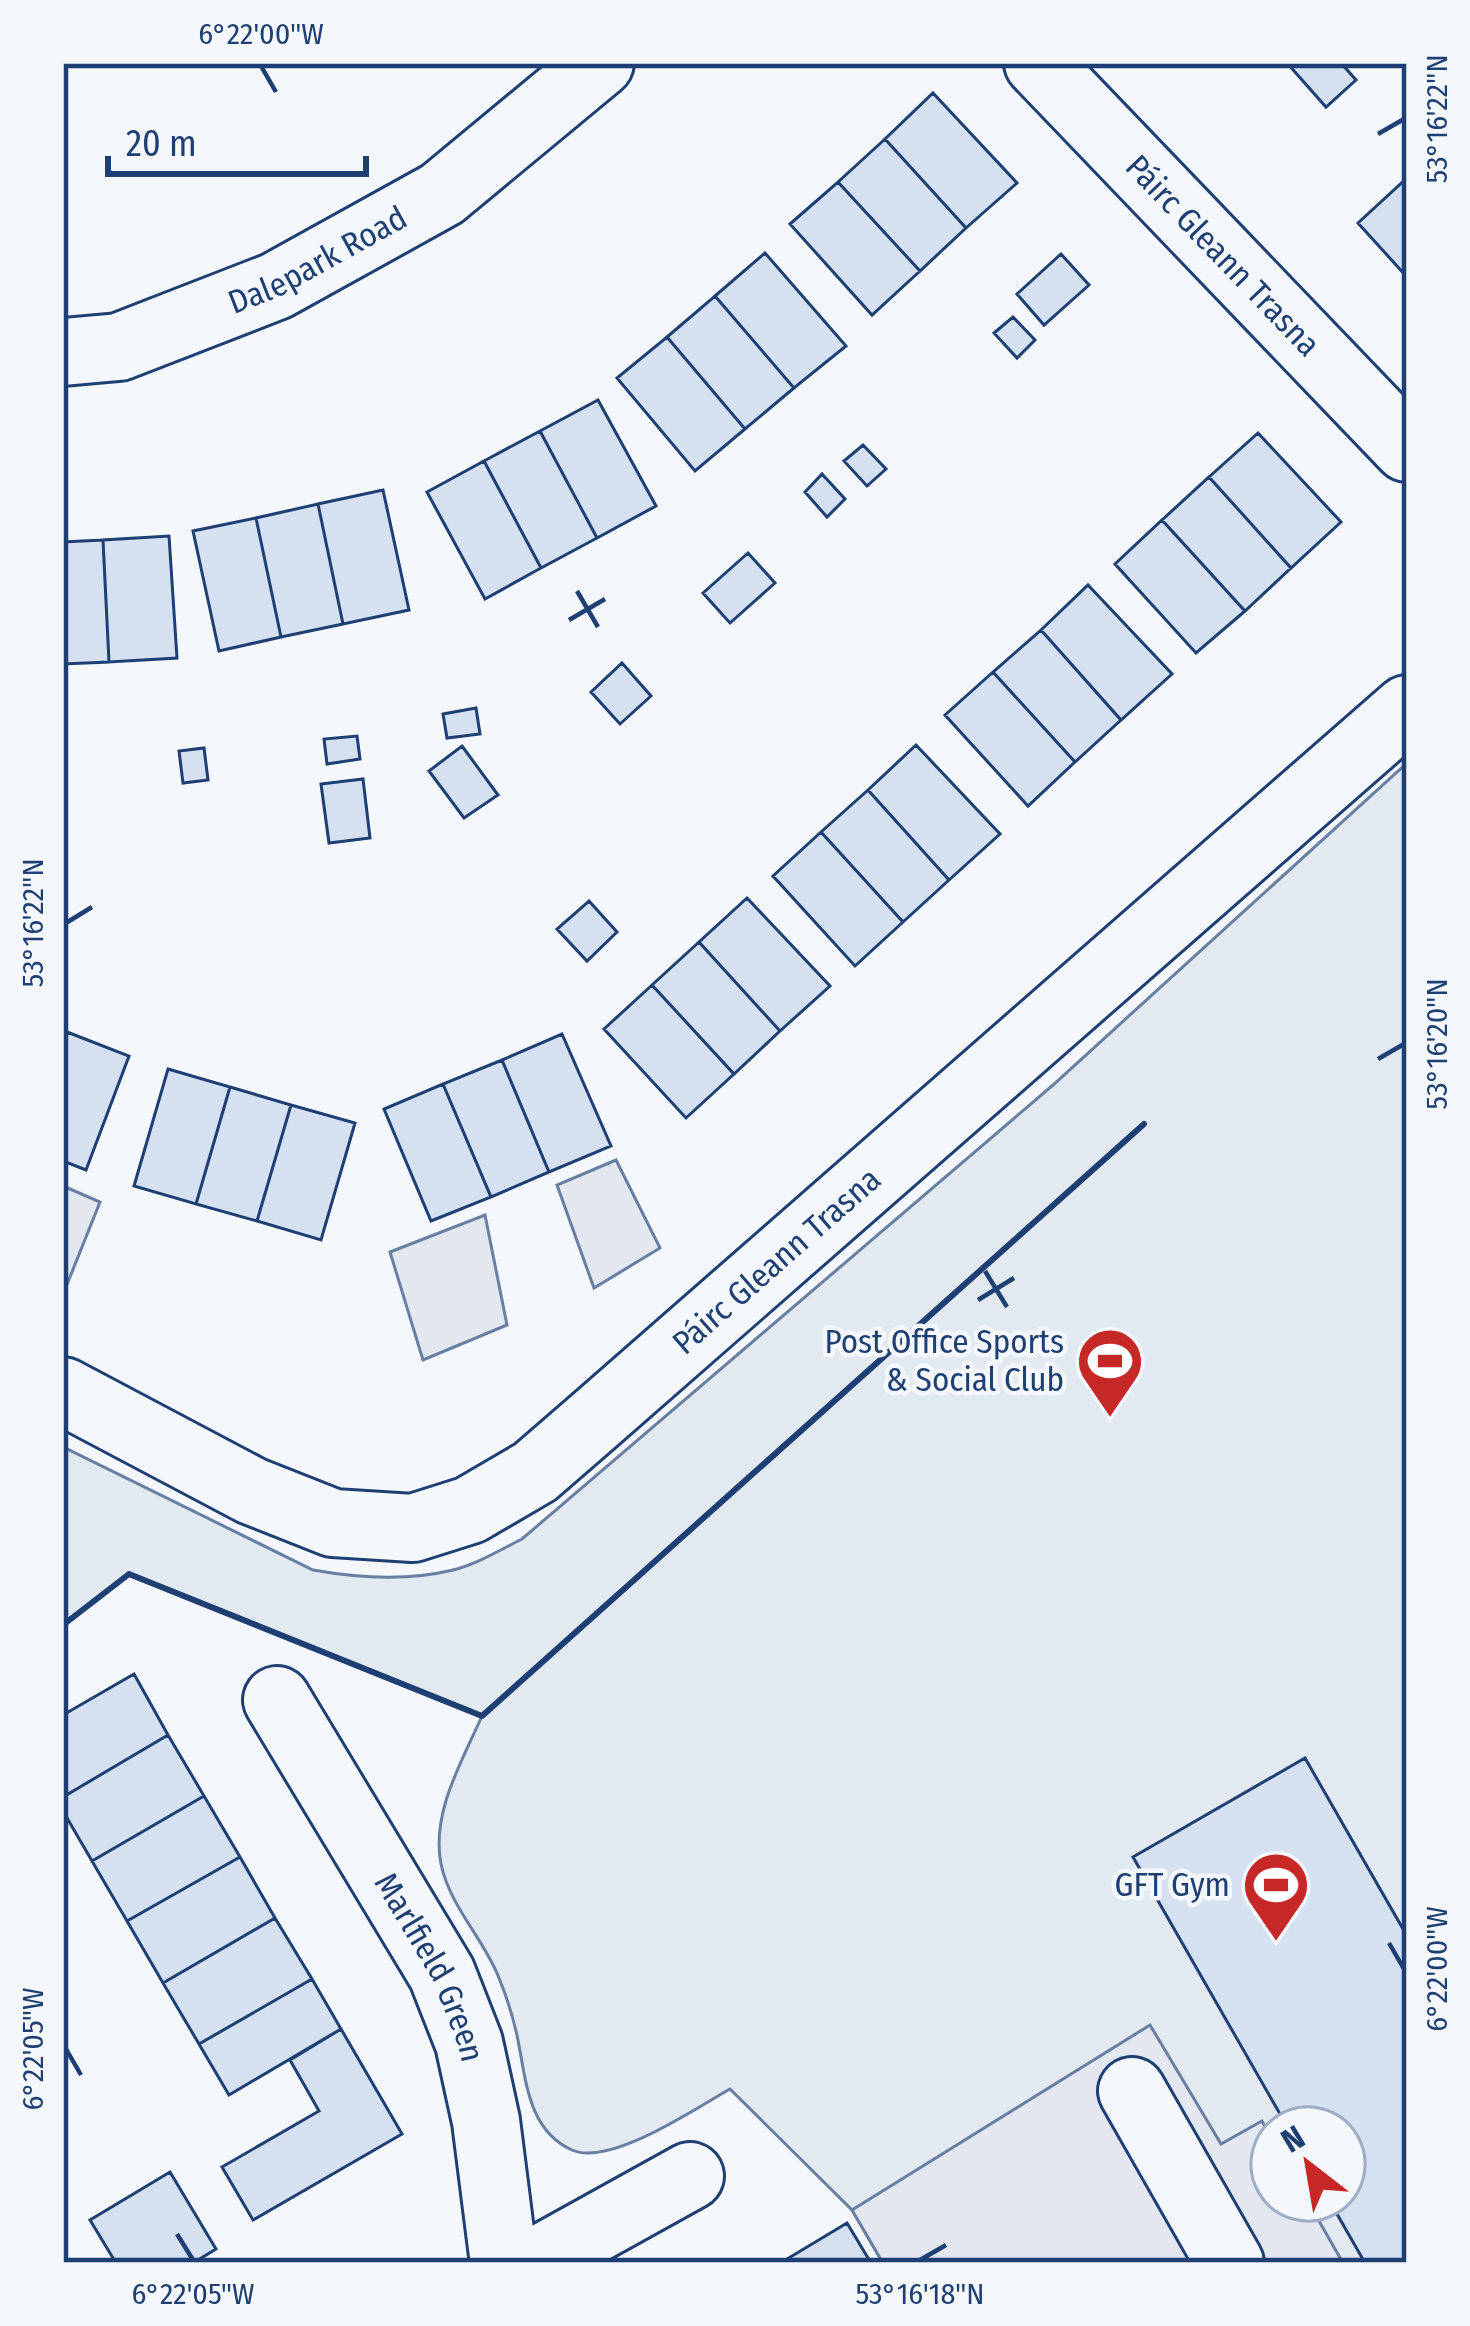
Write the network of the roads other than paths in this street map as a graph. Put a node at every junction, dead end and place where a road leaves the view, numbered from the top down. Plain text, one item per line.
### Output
1 (600, 63) edge
2 (1038, 63) edge
3 (63, 352) edge
4 (1407, 448) edge
5 (1407, 709) edge
6 (63, 1391) edge
7 (277, 1700) dead end
8 (1132, 2091) dead end
9 (690, 2176) dead end
10 (504, 2263) edge
11 (533, 2263) edge
12 (1230, 2263) edge

1 - 3 street, Dalepark Road
2 - 4 street, Páirc Gleann Trasna
5 - 6 street, Páirc Gleann Trasna
7 - 10 street, Marlfield Green
8 - 12 street
9 - 11 street

